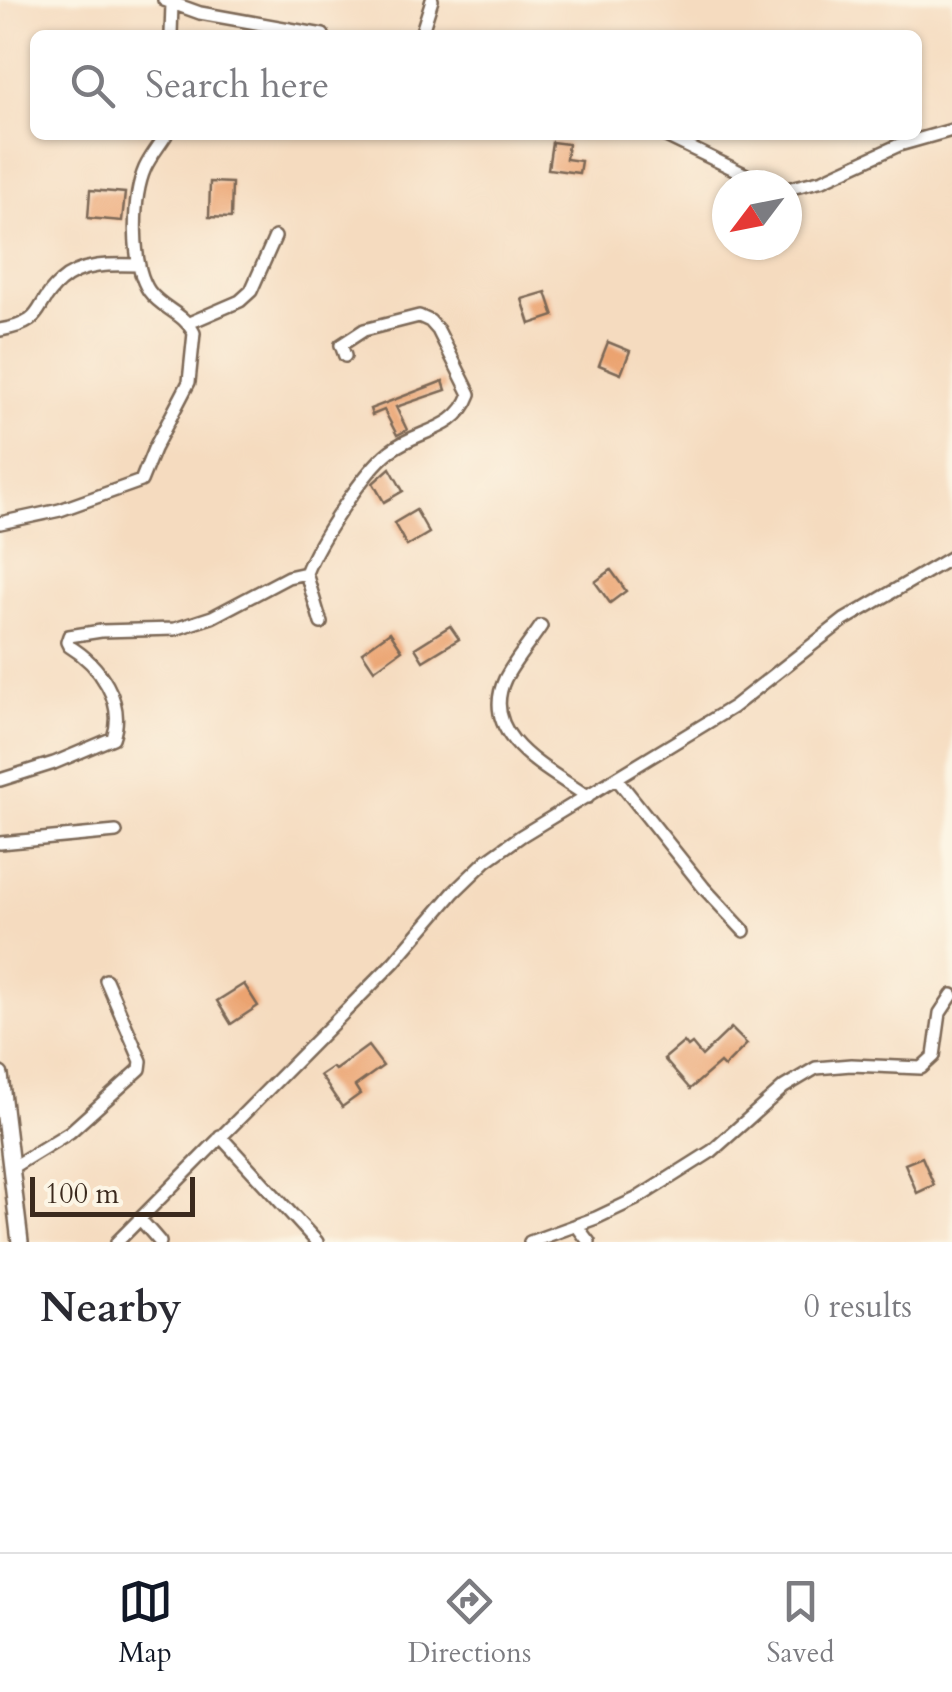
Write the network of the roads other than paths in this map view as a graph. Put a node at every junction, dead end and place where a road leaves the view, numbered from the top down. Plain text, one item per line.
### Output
1 (432, 0) edge
2 (168, 2) edge
3 (171, 30) edge
4 (295, 30) edge
5 (423, 30) edge
6 (952, 130) edge
7 (922, 139) edge
8 (163, 140) edge
9 (674, 140) edge
10 (918, 140) edge
11 (736, 170) edge
12 (802, 185) edge
13 (274, 237) dead end
14 (138, 264) junction
15 (189, 324) junction
16 (0, 330) edge
17 (345, 356) dead end
18 (0, 523) edge
19 (952, 557) edge
20 (306, 573) junction
21 (321, 623) dead end
22 (541, 626) dead end
23 (617, 779) junction
24 (0, 780) edge
25 (588, 797) junction
26 (116, 832) dead end
27 (0, 843) edge
28 (744, 931) dead end
29 (106, 980) dead end
30 (952, 995) edge
31 (0, 1075) edge
32 (220, 1136) junction
33 (4, 1149) edge
34 (11, 1168) junction
35 (140, 1219) junction
36 (576, 1225) junction
37 (20, 1242) edge
38 (117, 1242) edge
39 (160, 1242) edge
40 (317, 1242) edge
41 (530, 1242) edge
42 (588, 1242) edge

1 - 5 street
2 - 3 street
2 - 4 street
6 - 7 street
8 - 14 street
9 - 11 street
10 - 12 street
13 - 15 street
14 - 15 street
14 - 16 street
15 - 18 street
17 - 20 street
19 - 23 street
20 - 21 street
20 - 24 street
22 - 25 street
23 - 25 street
23 - 28 street
25 - 32 street
26 - 27 street
29 - 34 street
30 - 36 street
31 - 33 main road
32 - 35 street
32 - 40 street
33 - 34 main road
34 - 37 main road
35 - 38 street
35 - 39 street
36 - 41 street
36 - 42 street

